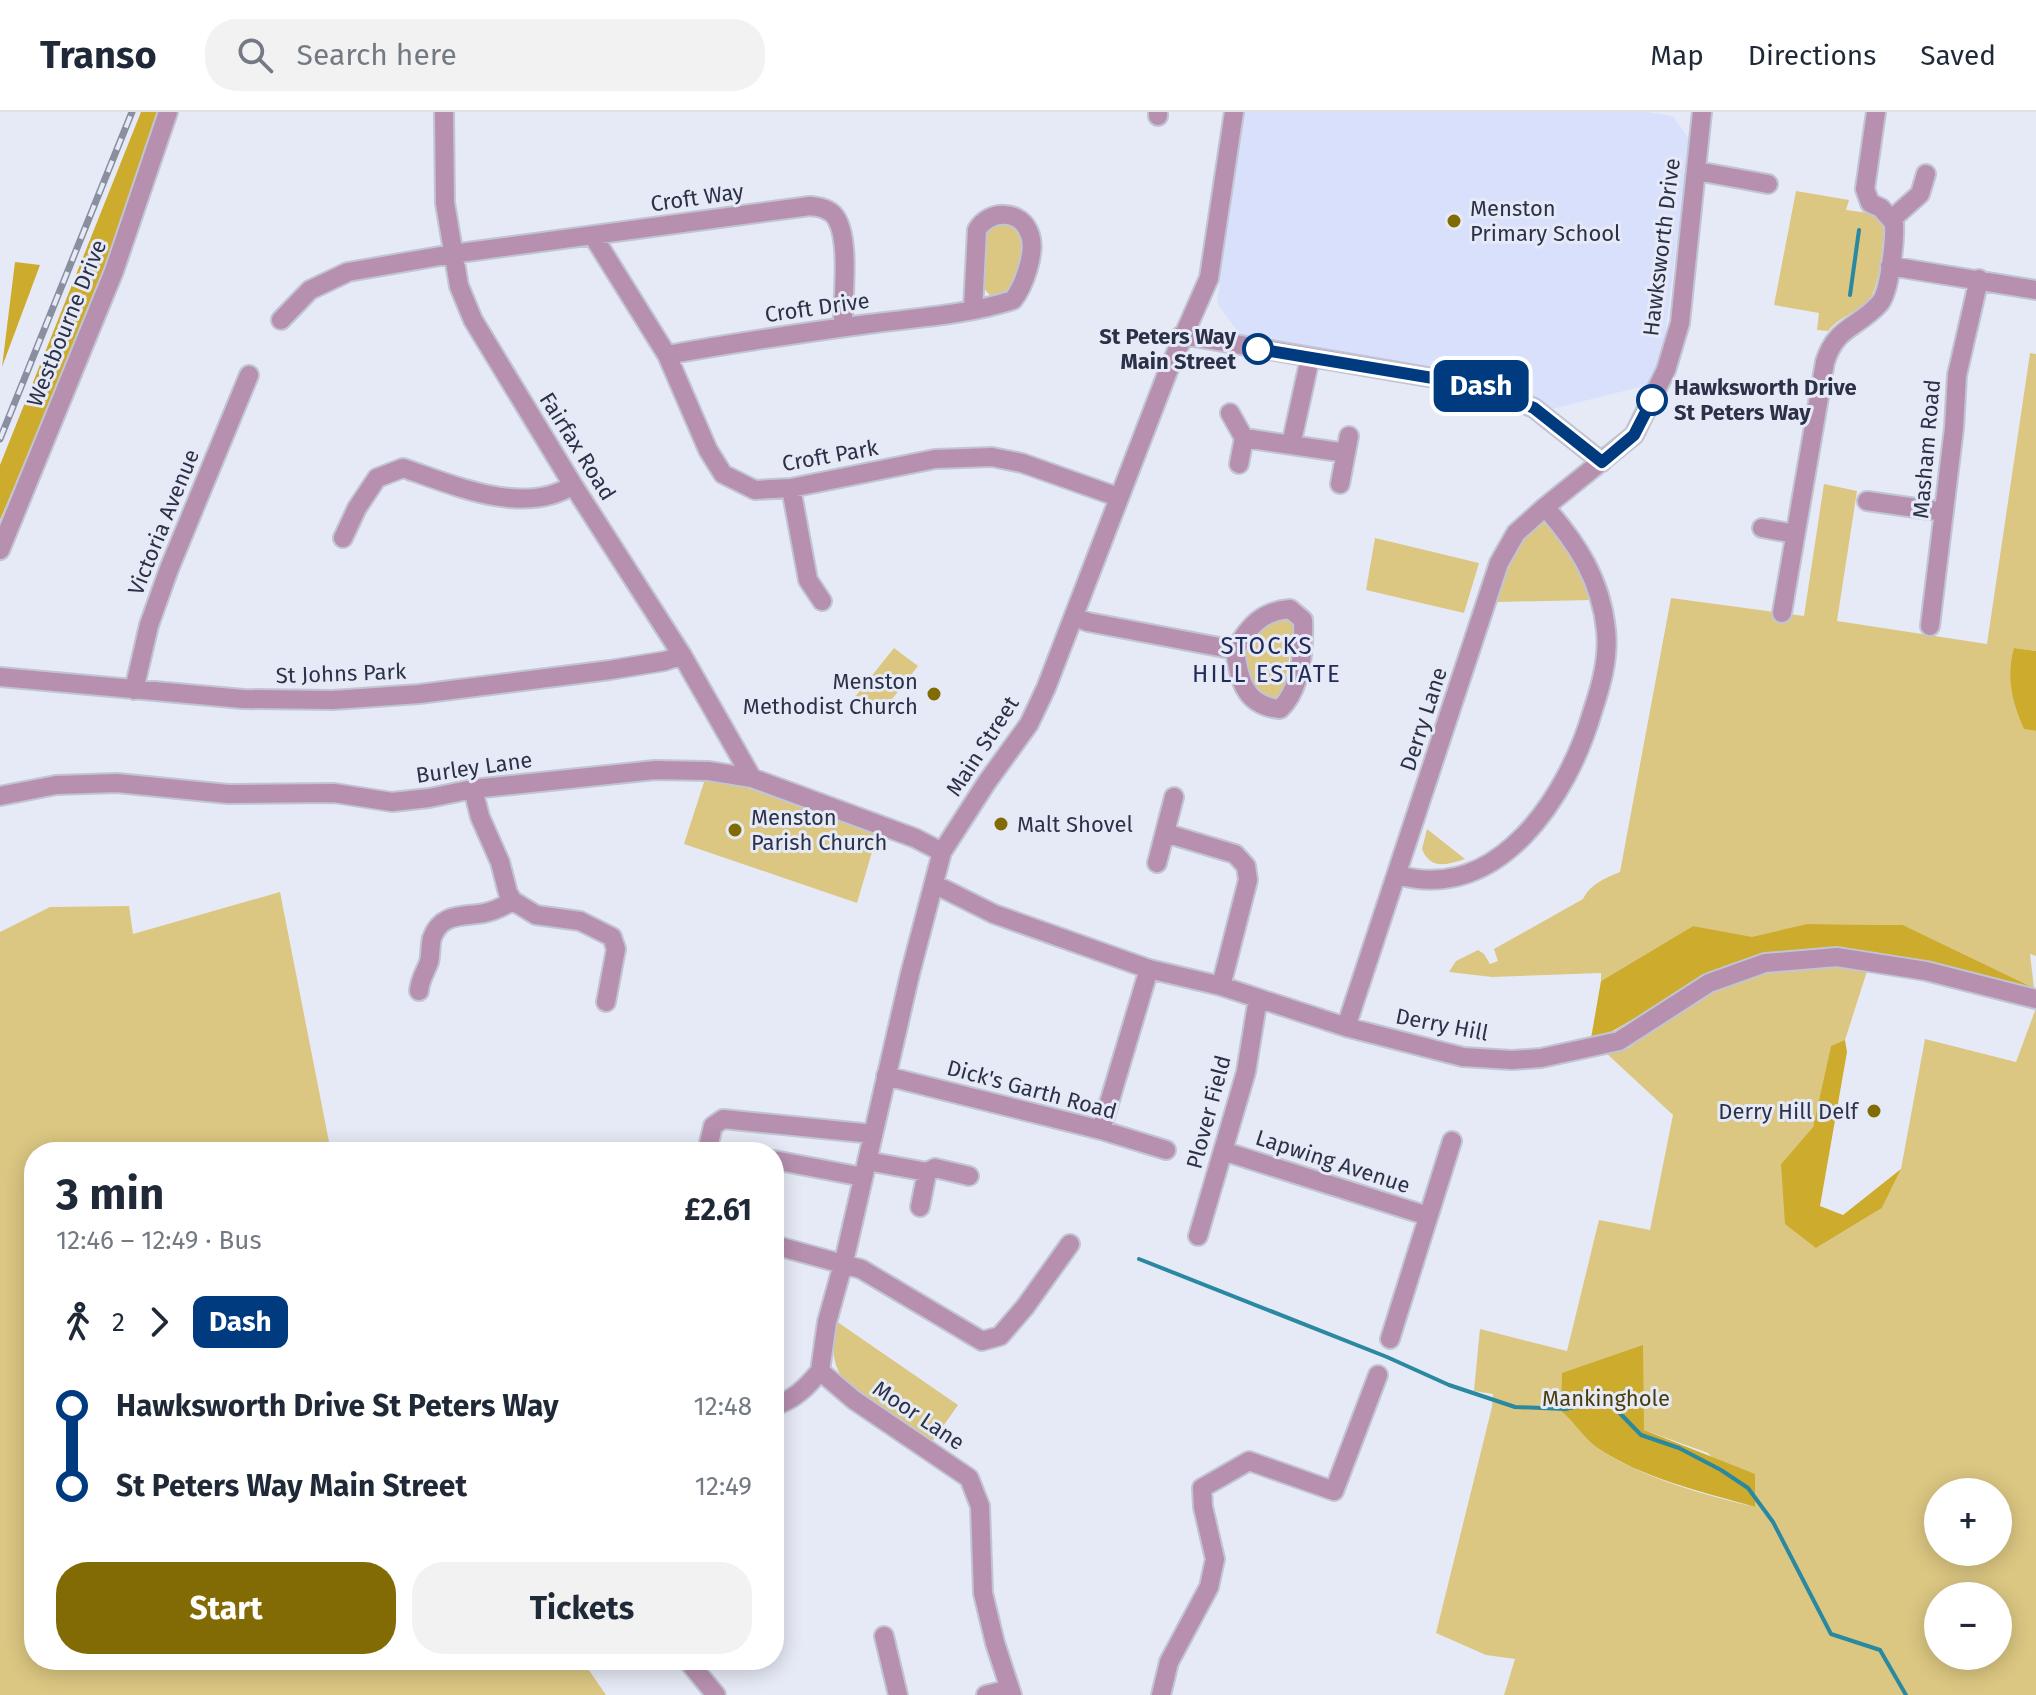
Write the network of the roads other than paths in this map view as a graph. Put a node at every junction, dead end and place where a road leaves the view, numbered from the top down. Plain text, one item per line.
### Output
1 (168, 112) edge
2 (444, 112) edge
3 (1234, 112) edge
4 (1702, 112) edge
5 (1876, 112) edge
6 (1697, 171) junction
7 (1926, 174) dead end
8 (1768, 184) dead end
9 (1892, 219) junction
10 (593, 236) junction
11 (452, 254) junction
12 (1890, 266) junction
13 (1979, 279) junction
14 (2036, 290) edge
15 (973, 309) junction
16 (281, 320) dead end
17 (843, 327) junction
18 (1182, 335) junction
19 (667, 355) junction
20 (1310, 358) junction
21 (249, 375) dead end
22 (1230, 413) dead end
23 (1244, 438) junction
24 (1291, 445) junction
25 (1602, 462) junction
26 (1239, 464) dead end
27 (1340, 484) dead end
28 (573, 485) junction
29 (791, 488) junction
30 (1118, 497) junction
31 (1867, 501) dead end
32 (1545, 507) junction
33 (1944, 512) junction
34 (1762, 528) dead end
35 (1795, 534) junction
36 (343, 538) dead end
37 (0, 550) edge
38 (822, 601) dead end
39 (1782, 613) dead end
40 (1074, 617) junction
41 (1930, 626) dead end
42 (1235, 650) junction
43 (682, 655) junction
44 (0, 677) edge
45 (134, 690) junction
46 (752, 778) junction
47 (473, 789) junction
48 (0, 796) edge
49 (1174, 797) dead end
50 (1165, 833) junction
51 (942, 852) junction
52 (1157, 863) dead end
53 (1398, 875) junction
54 (934, 884) junction
55 (513, 901) junction
56 (1149, 969) junction
57 (1221, 986) junction
58 (419, 991) dead end
59 (1258, 998) junction
60 (2036, 999) edge
61 (606, 1002) dead end
62 (1346, 1027) junction
63 (886, 1076) junction
64 (1101, 1130) junction
65 (873, 1134) junction
66 (1452, 1141) dead end
67 (709, 1142) edge
68 (1166, 1150) dead end
69 (1223, 1151) junction
70 (784, 1161) edge
71 (865, 1169) junction
72 (927, 1172) junction
73 (969, 1176) dead end
74 (920, 1207) dead end
75 (1428, 1216) junction
76 (1198, 1236) dead end
77 (1070, 1244) dead end
78 (784, 1248) edge
79 (842, 1262) junction
80 (1390, 1339) dead end
81 (820, 1371) junction
82 (1378, 1375) dead end
83 (784, 1403) edge
84 (884, 1636) dead end
85 (695, 1670) edge
86 (1011, 1692) edge
87 (716, 1695) edge
88 (898, 1695) edge
89 (986, 1695) edge
90 (1161, 1695) edge

1 - 37 street, Westbourne Drive
2 - 11 street, Fairfax Road
3 - 18 street, Main Street
4 - 6 street, Hawksworth Drive
5 - 9 street
6 - 8 street
6 - 25 street, Hawksworth Drive
7 - 9 street
9 - 12 street
10 - 11 street, Croft Way
10 - 17 street, Croft Way
10 - 19 street, Croft Park
11 - 16 street, Croft Way
11 - 28 street, Fairfax Road
12 - 13 street
12 - 35 street
13 - 14 street
13 - 33 street, Masham Road
15 - 15 street, Croft Drive
15 - 17 street, Croft Drive
17 - 19 street, Croft Drive
18 - 20 street
18 - 30 street, Main Street
19 - 29 street, Croft Park
20 - 24 street
20 - 25 street
21 - 45 street, Victoria Avenue
22 - 23 street
23 - 24 street
23 - 26 street
24 - 27 street
25 - 32 street, Derry Lane
28 - 36 street
28 - 43 street, Fairfax Road
29 - 30 street, Croft Park
29 - 38 street
30 - 40 street, Main Street
31 - 33 street
32 - 53 street, Derry Lane
32 - 53 street
33 - 41 street, Masham Road
34 - 35 street
35 - 39 street
40 - 42 street
40 - 51 street, Main Street
42 - 42 street
43 - 45 street, St Johns Park
43 - 46 street, Fairfax Road
44 - 45 street, St Johns Park
46 - 47 street, Burley Lane
46 - 51 street, Burley Lane
47 - 48 street, Burley Lane
47 - 55 street
49 - 50 street
50 - 52 street
50 - 57 street
51 - 54 street, Main Street
53 - 62 street, Derry Lane
54 - 56 street, Derry Hill
54 - 63 street, Main Street
55 - 58 street
55 - 61 street
56 - 57 street, Derry Hill
56 - 64 street
57 - 59 street, Derry Hill
59 - 62 street, Derry Hill
59 - 69 street, Plover Field
60 - 62 street, Derry Hill
63 - 64 street, Dick's Garth Road
63 - 65 street, Main Street
64 - 68 street, Dick's Garth Road
65 - 67 street
65 - 71 street, Main Street
66 - 75 street
69 - 75 street, Lapwing Avenue
69 - 76 street, Plover Field
70 - 71 street
71 - 72 street
71 - 79 street, Main Street
72 - 73 street
72 - 74 street
75 - 80 street
77 - 79 street
78 - 79 street
79 - 81 street, Main Street
81 - 83 street
81 - 86 street, Moor Lane
82 - 90 street
84 - 88 street
85 - 87 street
86 - 89 street

